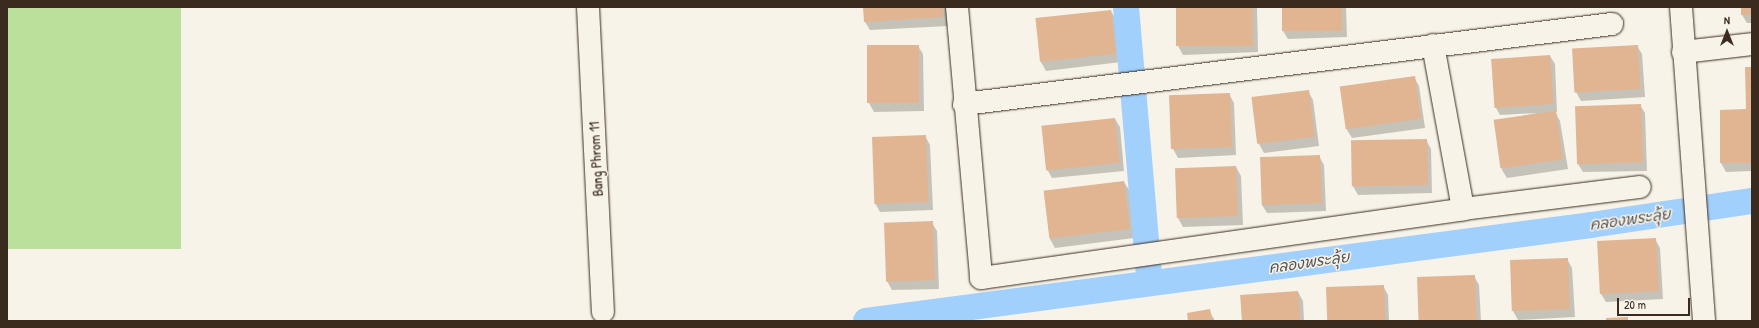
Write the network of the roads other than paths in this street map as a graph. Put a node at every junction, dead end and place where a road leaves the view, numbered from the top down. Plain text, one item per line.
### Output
1 (588, 7) edge
2 (957, 7) edge
3 (1681, 7) edge
4 (1612, 24) dead end
5 (1752, 44) edge
6 (1433, 45) junction
7 (1683, 52) junction
8 (964, 104) junction
9 (1640, 187) dead end
10 (1463, 209) junction
11 (603, 312) dead end
12 (1704, 321) edge

1 - 11 street, Bang Phrom 11
2 - 8 street
3 - 7 street
4 - 6 street
5 - 7 street
6 - 8 street
6 - 10 street
7 - 12 street
8 - 10 street
9 - 10 street

